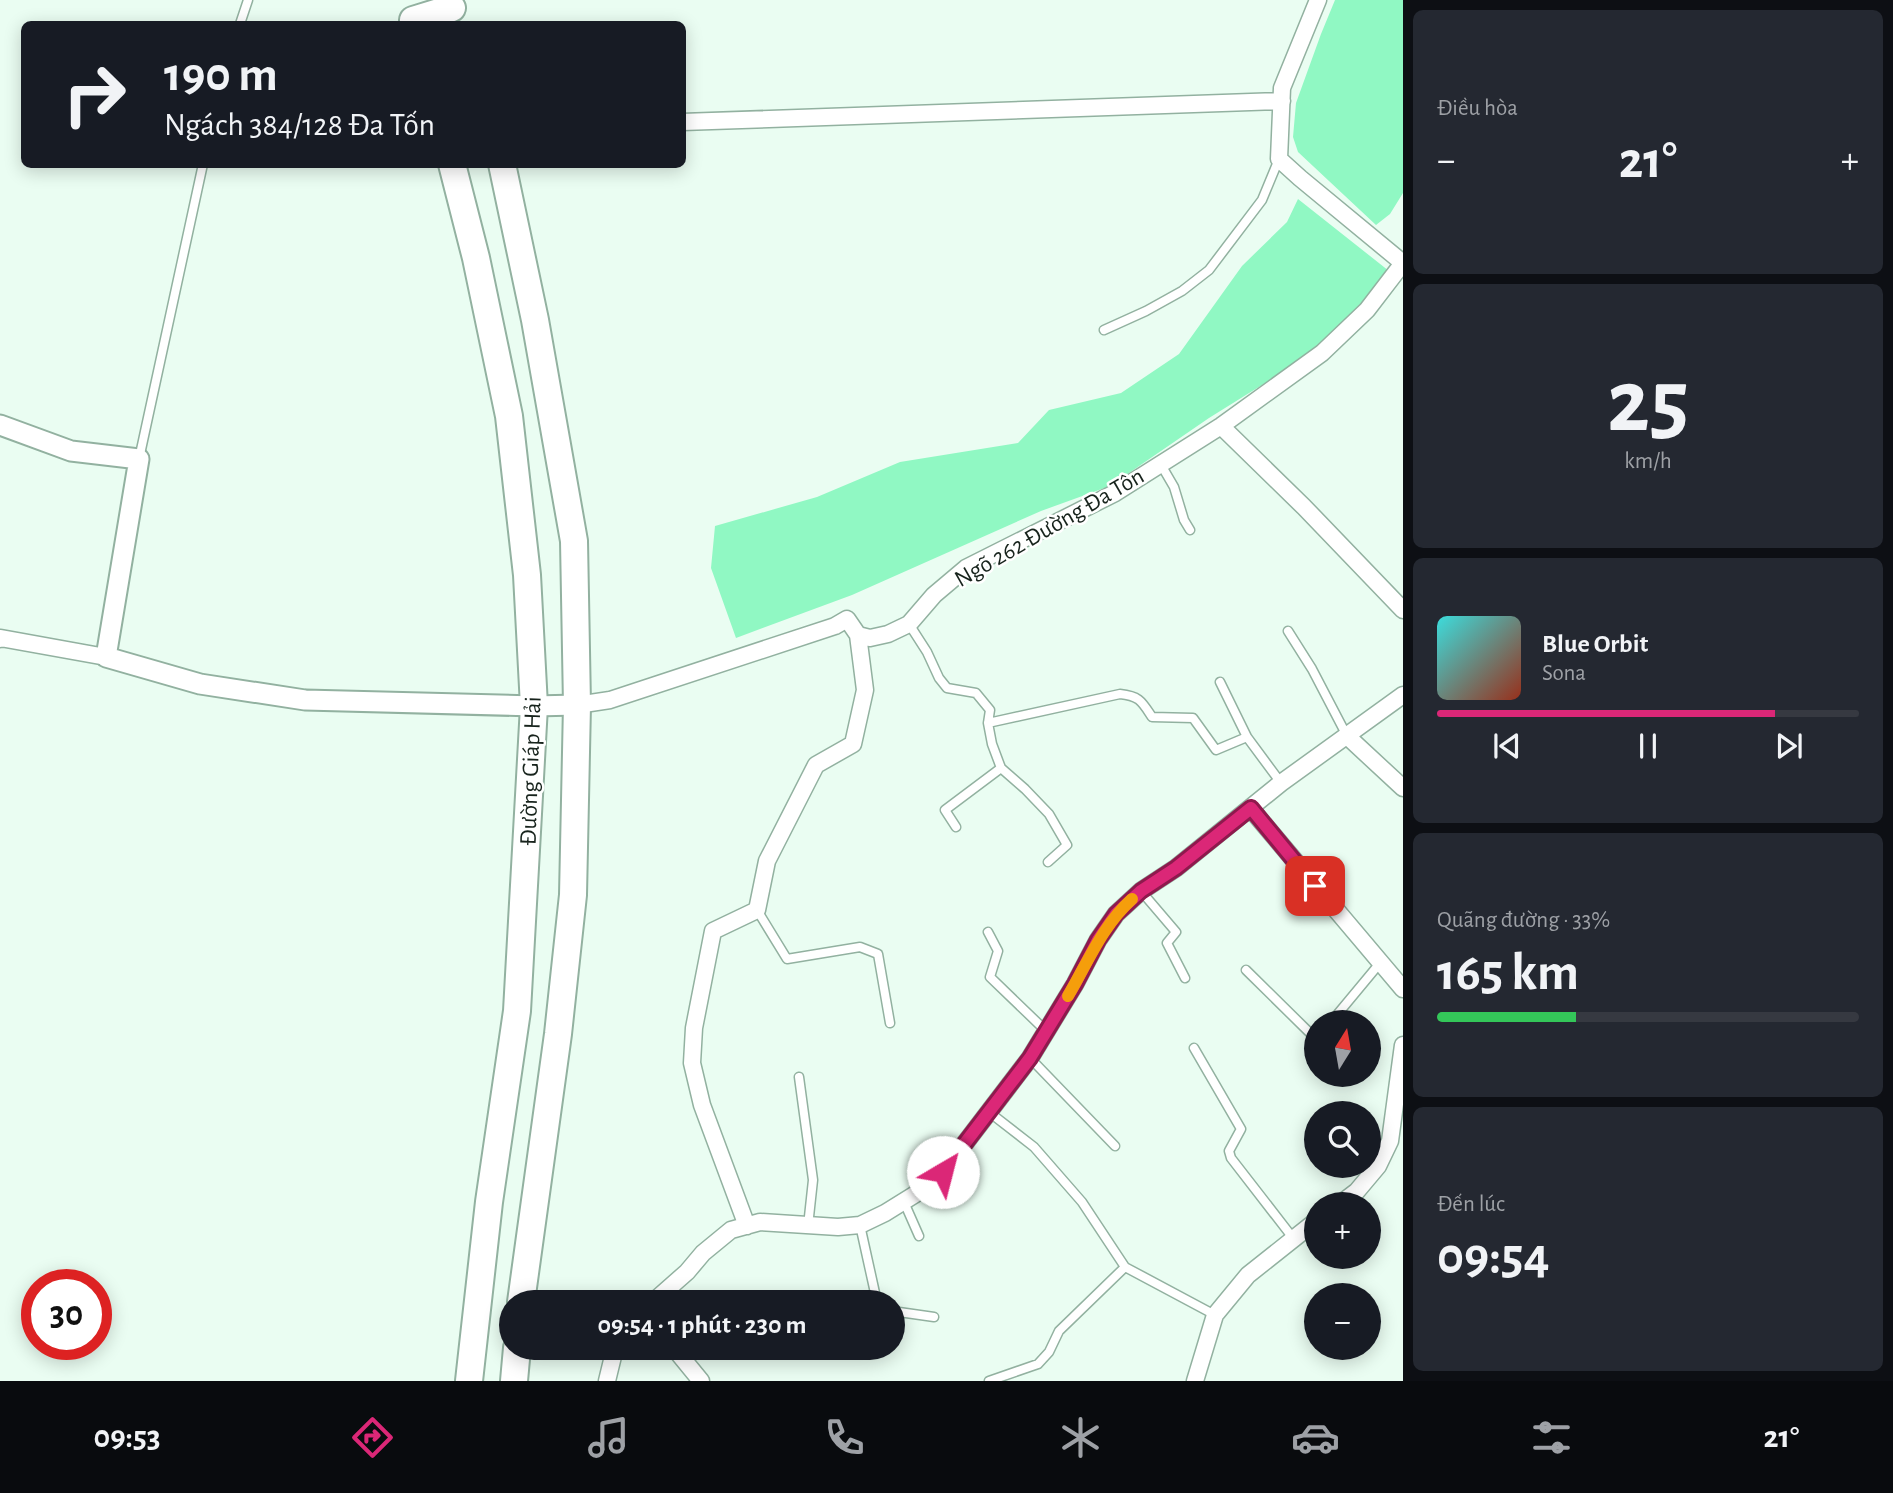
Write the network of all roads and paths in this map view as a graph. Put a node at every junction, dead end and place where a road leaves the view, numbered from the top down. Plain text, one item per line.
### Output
1 (248, 0) edge
2 (1318, 0) edge
3 (453, 11) edge
4 (411, 15) edge
5 (241, 21) edge
6 (1282, 101) junction
7 (686, 122) edge
8 (1279, 159) junction
9 (202, 168) edge
10 (453, 168) edge
11 (503, 168) edge
12 (519, 248) junction
13 (476, 258) junction
14 (1403, 263) edge
15 (1104, 330) dead end
16 (0, 425) edge
17 (1221, 426) junction
18 (139, 459) junction
19 (1160, 463) junction
20 (1190, 530) dead end
21 (1403, 610) edge
22 (909, 624) junction
23 (1288, 631) dead end
24 (858, 635) junction
25 (0, 639) edge
26 (106, 657) junction
27 (1220, 682) dead end
28 (1403, 695) edge
29 (577, 705) junction
30 (534, 706) junction
31 (988, 723) junction
32 (1347, 736) junction
33 (1247, 737) junction
34 (1001, 768) junction
35 (1281, 783) junction
36 (1403, 788) edge
37 (1251, 808) junction
38 (956, 827) dead end
39 (1048, 862) dead end
40 (1141, 891) junction
41 (757, 910) junction
42 (988, 932) dead end
43 (1380, 963) junction
44 (1246, 970) dead end
45 (1185, 978) dead end
46 (1403, 989) edge
47 (1341, 1010) edge
48 (890, 1023) dead end
49 (1304, 1027) edge
50 (1046, 1031) junction
51 (1403, 1045) edge
52 (1194, 1048) dead end
53 (1030, 1058) junction
54 (799, 1077) dead end
55 (989, 1112) junction
56 (1115, 1146) dead end
57 (1356, 1192) edge
58 (489, 1202) junction
59 (904, 1202) junction
60 (534, 1207) junction
61 (860, 1225) junction
62 (747, 1226) junction
63 (808, 1226) junction
64 (1304, 1230) edge
65 (919, 1236) dead end
66 (1293, 1238) junction
67 (1125, 1267) junction
68 (523, 1290) edge
69 (667, 1290) edge
70 (874, 1290) edge
71 (905, 1313) edge
72 (1215, 1315) junction
73 (934, 1317) dead end
74 (516, 1360) edge
75 (612, 1360) edge
76 (684, 1360) edge
77 (469, 1381) edge
78 (514, 1381) edge
79 (607, 1381) edge
80 (702, 1381) edge
81 (989, 1381) edge
82 (1195, 1381) edge

1 - 5 lane
2 - 6 street
3 - 4 highway
6 - 7 street
6 - 8 street
8 - 14 street
8 - 15 lane
9 - 18 lane
10 - 13 highway, Đường Giáp Hải
11 - 12 highway, Đường Giáp Hải
12 - 13 highway
12 - 29 highway, Đường Giáp Hải
13 - 30 highway, Đường Giáp Hải
14 - 17 street, Ngõ 262 Đường Đa Tôn
16 - 18 street
17 - 19 street, Ngõ 262 Đường Đa Tôn
17 - 21 street
18 - 26 street
19 - 20 lane
19 - 22 street, Ngõ 262 Đường Đa Tôn
22 - 24 street, Ngõ 262 Đường Đa Tôn
22 - 31 lane
23 - 32 lane
24 - 29 street, Ngõ 262 Đường Đa Tôn
24 - 41 street
25 - 26 street
26 - 30 street
27 - 33 lane
28 - 32 street
29 - 30 street
29 - 60 highway, Đường Giáp Hải
30 - 58 highway, Đường Giáp Hải
31 - 33 lane
31 - 34 lane
32 - 35 street
32 - 36 street
33 - 35 lane
34 - 38 lane
34 - 39 lane
35 - 37 street
37 - 40 street
37 - 43 street
40 - 45 lane
40 - 50 street
41 - 48 lane
41 - 62 street
42 - 50 lane
43 - 46 street
43 - 47 lane
44 - 49 lane
50 - 53 street
51 - 57 street
52 - 66 lane
53 - 55 street
53 - 56 lane
54 - 63 lane
55 - 59 street
55 - 67 lane
58 - 60 highway
58 - 77 highway, Đường Giáp Hải
59 - 61 street
59 - 65 lane
60 - 68 highway, Đường Giáp Hải
61 - 63 street
61 - 70 lane
62 - 63 street
62 - 69 street
64 - 66 street
66 - 72 street
67 - 72 lane
67 - 81 lane
71 - 73 lane
72 - 82 street
74 - 78 highway
75 - 79 street
76 - 80 street

